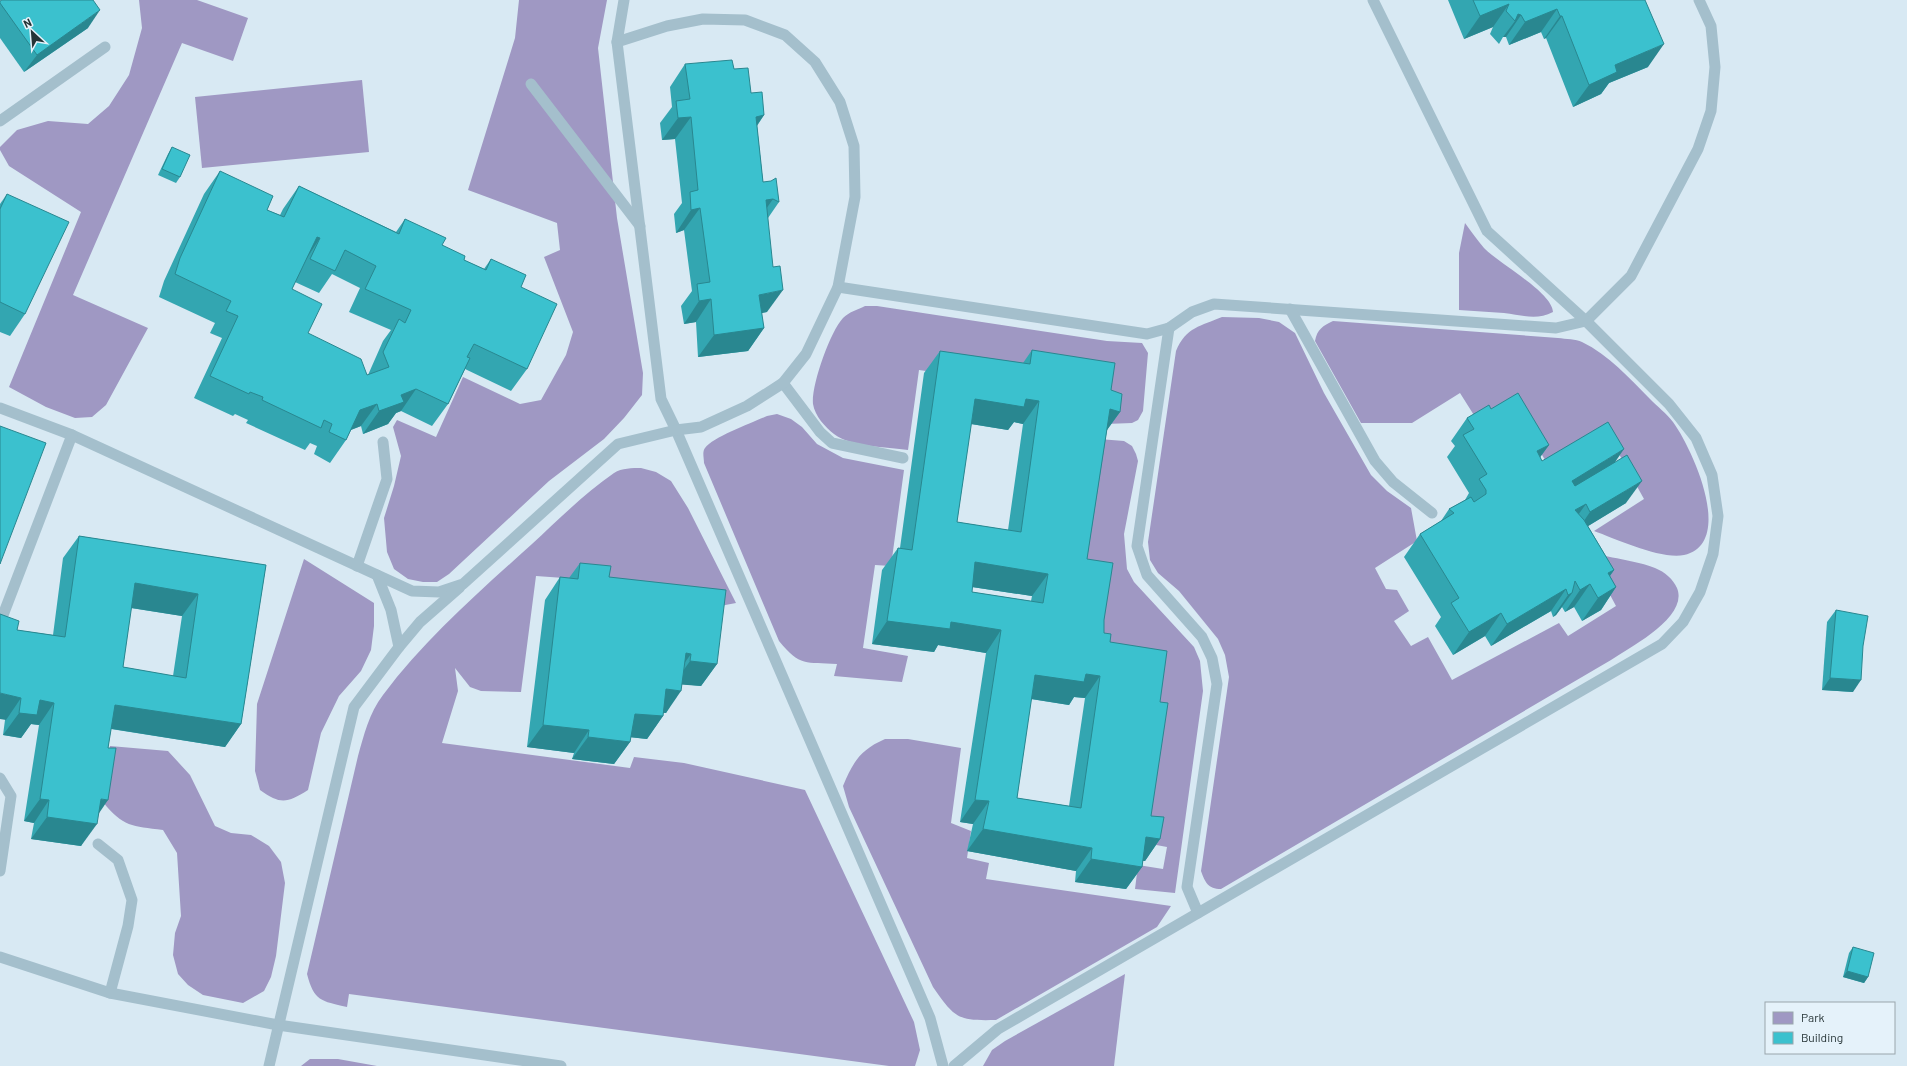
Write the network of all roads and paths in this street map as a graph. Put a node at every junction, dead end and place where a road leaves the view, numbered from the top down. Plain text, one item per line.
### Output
1 (624, 0) edge
2 (1372, 0) edge
3 (1699, 0) edge
4 (617, 42) junction
5 (105, 47) dead end
6 (531, 84) dead end
7 (0, 121) edge
8 (640, 226) junction
9 (838, 287) junction
10 (1290, 309) junction
11 (1586, 321) junction
12 (1169, 328) junction
13 (783, 383) junction
14 (0, 408) edge
15 (676, 430) junction
16 (72, 435) junction
17 (382, 442) dead end
18 (903, 458) dead end
19 (1432, 513) dead end
20 (357, 566) junction
21 (377, 575) junction
22 (463, 584) junction
23 (0, 623) edge
24 (399, 647) junction
25 (0, 778) edge
26 (98, 844) edge
27 (0, 871) edge
28 (1198, 913) junction
29 (0, 957) edge
30 (110, 993) junction
31 (278, 1025) junction
32 (269, 1066) edge
33 (561, 1066) edge
34 (943, 1066) edge
35 (954, 1066) edge

1 - 4 lane
2 - 11 lane
3 - 11 lane
4 - 8 lane
4 - 9 lane
5 - 7 lane
6 - 8 lane
8 - 15 lane
9 - 12 lane
9 - 13 lane
10 - 11 lane
10 - 12 lane
10 - 19 lane
11 - 28 lane
12 - 28 lane
13 - 15 lane
13 - 18 lane
14 - 16 lane
15 - 22 lane
15 - 34 lane
16 - 20 lane
16 - 23 lane
17 - 20 lane
20 - 21 lane
21 - 22 lane
21 - 24 lane
22 - 24 lane
24 - 31 lane
25 - 27 lane
26 - 30 lane
28 - 35 lane
29 - 30 lane
30 - 31 lane
31 - 32 lane
31 - 33 lane

